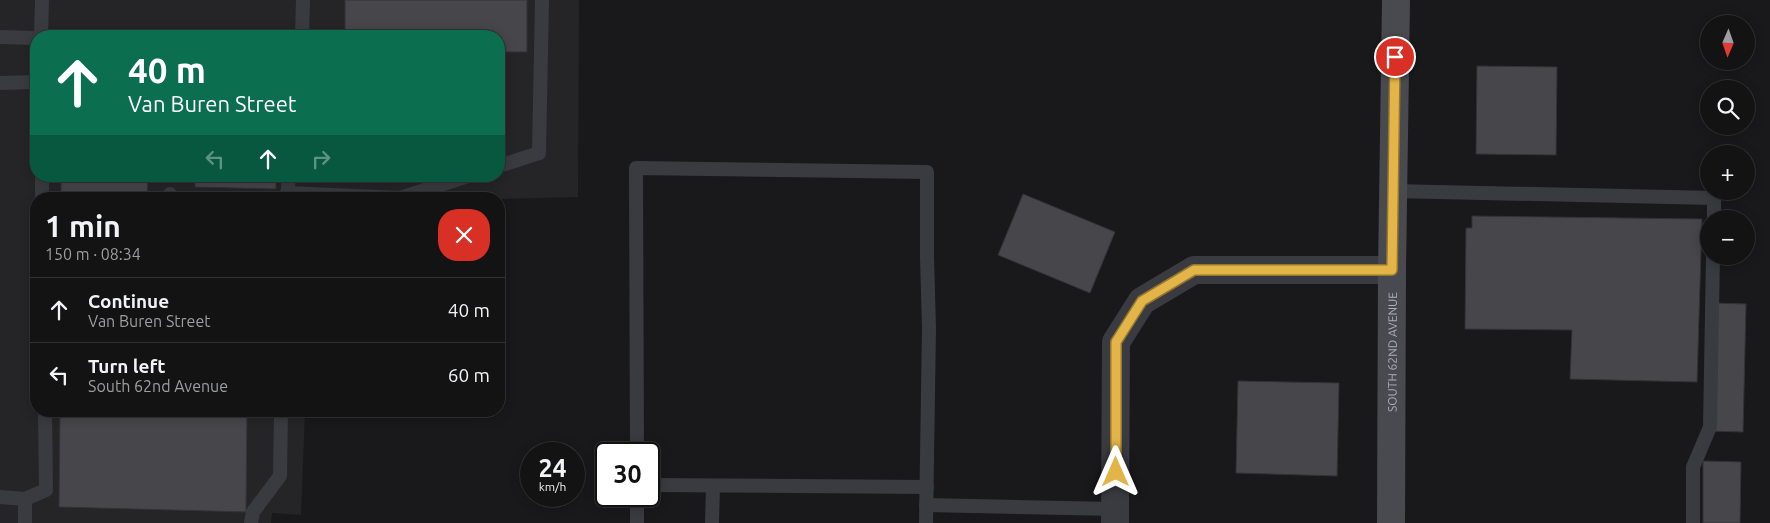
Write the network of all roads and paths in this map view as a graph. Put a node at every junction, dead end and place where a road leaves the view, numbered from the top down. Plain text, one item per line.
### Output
1 (42, 0) edge
2 (304, 0) edge
3 (542, 0) edge
4 (1396, 0) edge
5 (41, 30) edge
6 (302, 30) edge
7 (0, 37) edge
8 (30, 38) edge
9 (30, 82) edge
10 (0, 83) edge
11 (505, 164) edge
12 (449, 182) edge
13 (1393, 191) junction
14 (419, 192) edge
15 (1714, 210) edge
16 (1713, 265) edge
17 (1392, 270) junction
18 (45, 417) edge
19 (281, 417) edge
20 (637, 442) edge
21 (660, 485) edge
22 (713, 486) junction
23 (926, 487) junction
24 (0, 497) edge
25 (25, 499) junction
26 (926, 505) junction
27 (637, 507) edge
28 (1115, 516) edge
29 (252, 517) edge
30 (25, 523) edge
31 (637, 523) edge
32 (712, 523) edge
33 (926, 523) edge
34 (1391, 523) edge
35 (1693, 523) edge

1 - 5 lane
2 - 6 lane
3 - 11 lane
4 - 13 street, SOUTH 62ND AVENUE
7 - 8 lane
9 - 10 lane
12 - 14 lane
13 - 15 lane
13 - 17 street, SOUTH 62ND AVENUE
16 - 35 lane
17 - 28 street
17 - 34 street, SOUTH 62ND AVENUE
18 - 25 lane
19 - 29 lane
20 - 23 lane
21 - 22 lane
22 - 23 lane
22 - 32 lane
23 - 26 lane
24 - 25 lane
25 - 30 lane
26 - 28 lane
26 - 33 lane
27 - 31 lane

